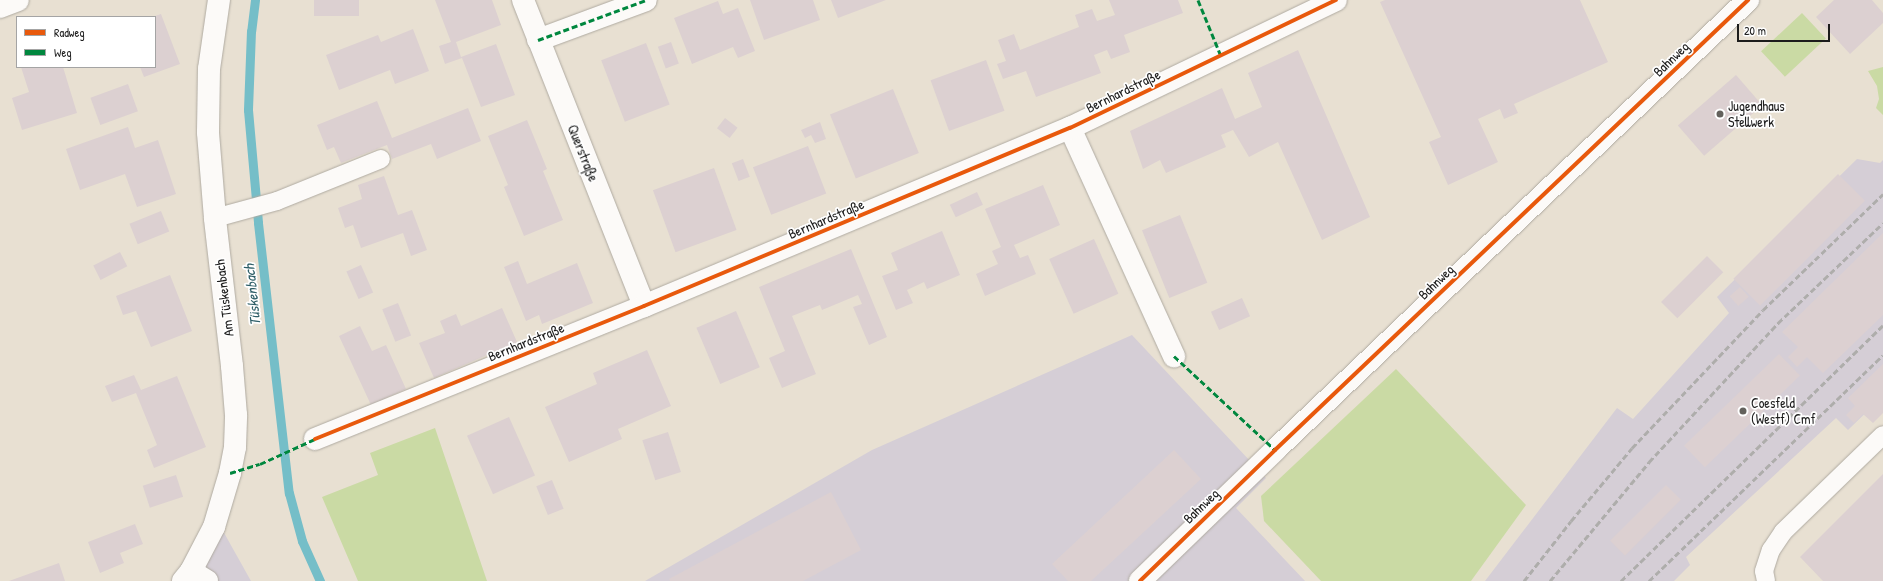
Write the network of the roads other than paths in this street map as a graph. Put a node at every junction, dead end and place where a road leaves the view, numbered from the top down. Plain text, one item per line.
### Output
1 (18, 0) edge
2 (219, 0) edge
3 (523, 0) edge
4 (646, 0) edge
5 (1336, 0) edge
6 (1748, 0) edge
7 (0, 7) edge
8 (538, 40) junction
9 (1070, 128) junction
10 (382, 159) dead end
11 (215, 218) junction
12 (644, 306) junction
13 (1174, 356) dead end
14 (1883, 435) edge
15 (315, 439) dead end
16 (194, 578) edge
17 (1140, 581) edge
18 (1766, 581) edge

1 - 7 street
2 - 11 street, Am Tüskenbach
3 - 8 street, Querstraße
4 - 8 street
5 - 9 street, Bernhardstraße
6 - 17 street, Bahnweg
8 - 12 street, Querstraße
9 - 12 street, Bernhardstraße
9 - 13 street
10 - 11 lane
11 - 16 street, Am Tüskenbach
12 - 15 street, Bernhardstraße
14 - 18 lane

